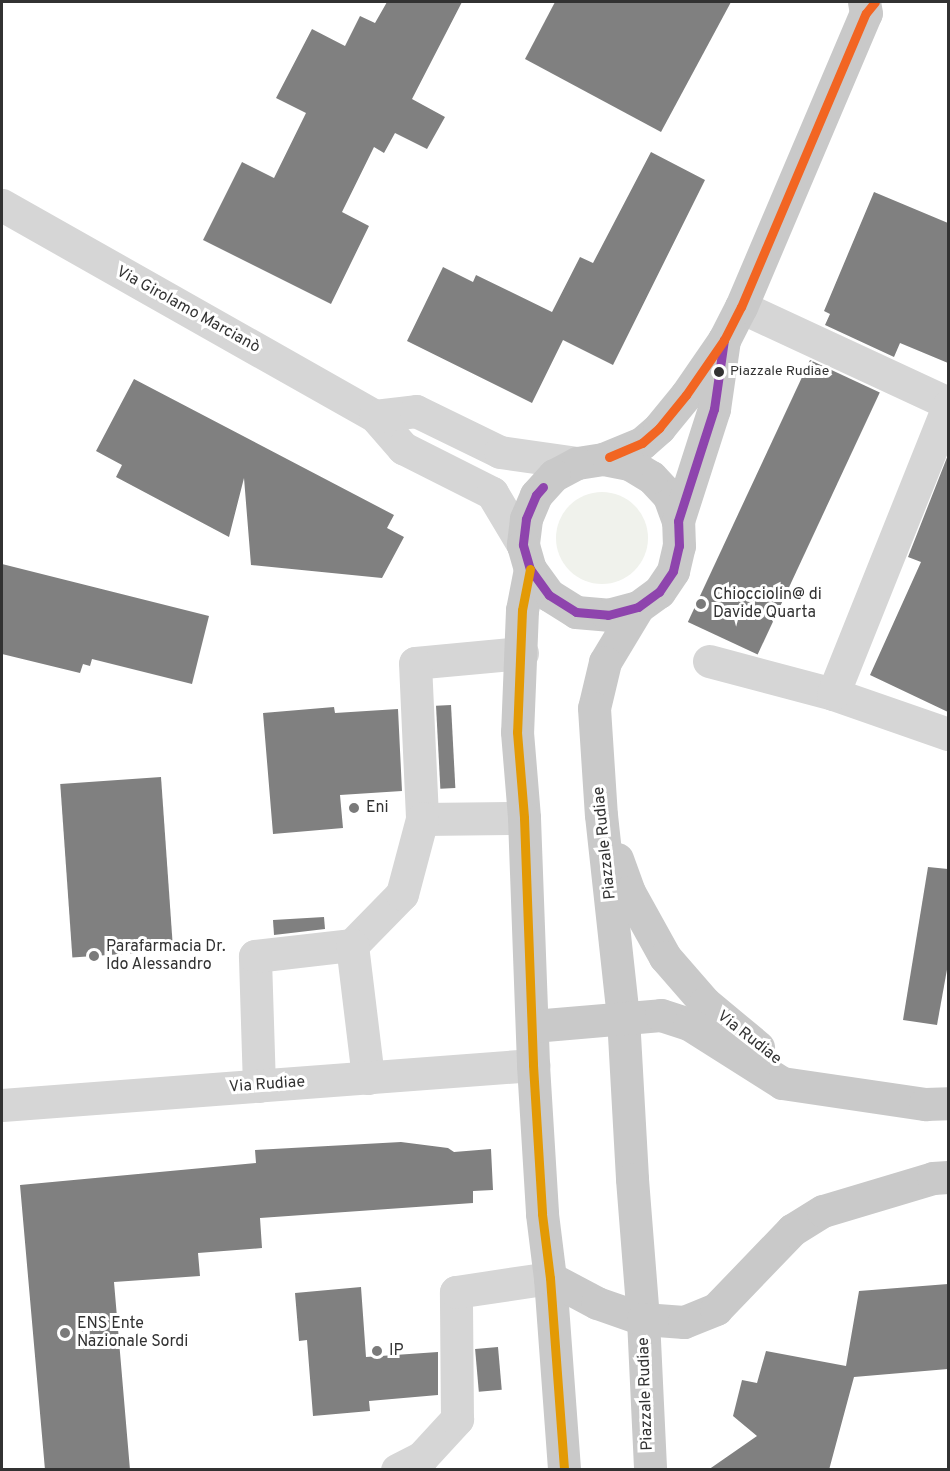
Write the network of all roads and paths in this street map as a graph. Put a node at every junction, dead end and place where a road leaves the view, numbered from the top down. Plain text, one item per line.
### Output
1 (868, 5) edge
2 (2, 205) edge
3 (741, 307) junction
4 (724, 340) junction
5 (948, 404) edge
6 (375, 416) junction
7 (590, 461) junction
8 (678, 521) junction
9 (527, 557) junction
10 (638, 607) junction
11 (522, 653) junction
12 (709, 661) dead end
13 (833, 694) junction
14 (948, 734) edge
15 (601, 815) junction
16 (524, 818) junction
17 (422, 819) junction
18 (352, 945) junction
19 (623, 1017) junction
20 (533, 1026) junction
21 (533, 1065) junction
22 (368, 1078) junction
23 (259, 1086) junction
24 (825, 1091) junction
25 (948, 1103) edge
26 (2, 1105) edge
27 (948, 1177) edge
28 (550, 1278) junction
29 (643, 1319) junction
30 (397, 1470) edge
31 (564, 1470) edge
32 (650, 1470) edge

1 - 3 main road, Piazzale Rudiae
2 - 6 street, Via Girolamo Marcianò
3 - 4 main road, Piazzale Rudiae
3 - 5 street
4 - 7 main road, Piazzale Rudiae
4 - 8 main road, Piazzale Rudiae
5 - 13 street
6 - 7 street
6 - 9 street, Via Girolamo Marcianò
7 - 8 main road, Piazzale Rudiae
7 - 9 main road, Piazzale Rudiae
8 - 10 main road, Piazzale Rudiae
9 - 10 main road, Piazzale Rudiae
9 - 11 main road, Piazzale Rudiae
10 - 15 main road, Piazzale Rudiae
11 - 16 main road, Piazzale Rudiae
11 - 17 street
12 - 13 street
13 - 14 street
15 - 19 main road, Piazzale Rudiae
15 - 24 main road, Via Rudiae
16 - 17 street
16 - 20 main road, Piazzale Rudiae
17 - 18 street
18 - 22 street
18 - 23 street
19 - 20 main road
19 - 24 main road, Via Rudiae
19 - 29 main road, Piazzale Rudiae
20 - 21 main road, Piazzale Rudiae
21 - 22 street, Via Rudiae
21 - 28 main road, Piazzale Rudiae
22 - 23 street, Via Rudiae
23 - 26 street, Via Rudiae
24 - 25 main road, Via Rudiae
27 - 29 main road
28 - 29 main road, Piazzale Rudiae
28 - 30 street
28 - 31 main road, Piazzale Rudiae
29 - 32 main road, Piazzale Rudiae

